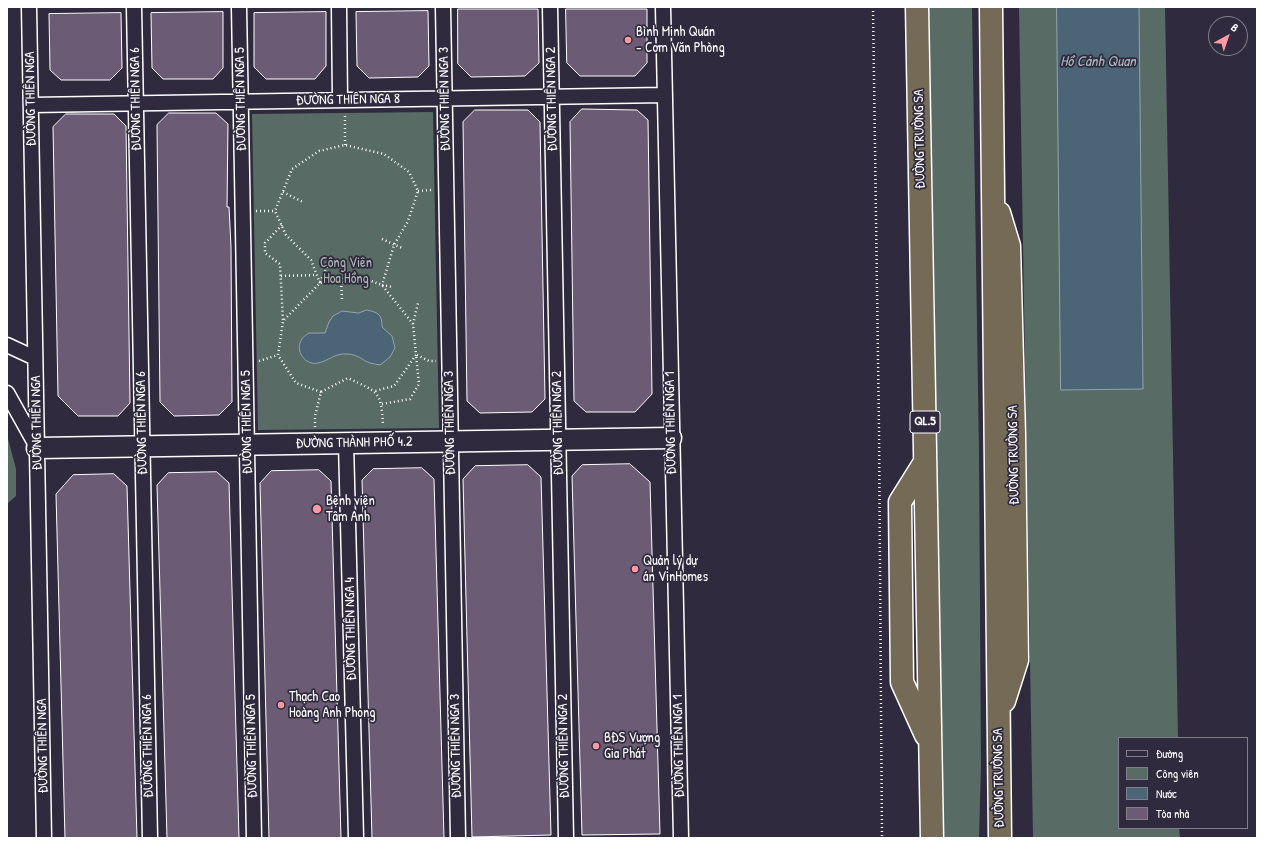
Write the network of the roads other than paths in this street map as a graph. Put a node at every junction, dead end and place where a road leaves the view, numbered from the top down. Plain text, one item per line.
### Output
1 (29, 7) edge
2 (134, 7) edge
3 (239, 7) edge
4 (339, 7) edge
5 (443, 7) edge
6 (550, 7) edge
7 (663, 7) edge
8 (917, 7) edge
9 (991, 7) edge
10 (665, 95) junction
11 (552, 96) junction
12 (444, 98) junction
13 (342, 100) junction
14 (241, 102) junction
15 (136, 104) junction
16 (31, 105) junction
17 (7, 345) edge
18 (36, 358) junction
19 (7, 393) edge
20 (672, 438) junction
21 (558, 440) junction
22 (451, 442) junction
23 (346, 443) junction
24 (247, 445) junction
25 (143, 446) junction
26 (37, 448) junction
27 (44, 838) edge
28 (150, 838) edge
29 (254, 838) edge
30 (356, 838) edge
31 (458, 838) edge
32 (566, 838) edge
33 (681, 838) edge
34 (932, 838) edge
35 (1000, 838) edge

1 - 16 street, ĐƯỜNG THIÊN NGA
2 - 15 street, ĐƯỜNG THIÊN NGA 6
3 - 14 street, ĐƯỜNG THIÊN NGA 5
4 - 13 street
5 - 12 street, ĐƯỜNG THIÊN NGA 3
6 - 11 street, ĐƯỜNG THIÊN NGA 2
7 - 10 street, ĐƯỜNG THIÊN NGA 1
8 - 34 highway, ĐƯỜNG TRƯỜNG SA / QL.5
9 - 35 highway, ĐƯỜNG TRƯỜNG SA
10 - 11 street, ĐƯỜNG THIÊN NGA 8
10 - 20 street, ĐƯỜNG THIÊN NGA 1
11 - 12 street, ĐƯỜNG THIÊN NGA 8
11 - 21 street, ĐƯỜNG THIÊN NGA 2
12 - 13 street, ĐƯỜNG THIÊN NGA 8
12 - 22 street, ĐƯỜNG THIÊN NGA 3
13 - 14 street, ĐƯỜNG THIÊN NGA 8
14 - 15 street, ĐƯỜNG THIÊN NGA 8
14 - 24 street, ĐƯỜNG THIÊN NGA 5
15 - 16 street, ĐƯỜNG THIÊN NGA 8
15 - 25 street, ĐƯỜNG THIÊN NGA 6
16 - 18 street, ĐƯỜNG THIÊN NGA
17 - 18 street
18 - 26 street, ĐƯỜNG THIÊN NGA
19 - 26 street
20 - 21 street, ĐƯỜNG THÀNH PHỐ 4.2
20 - 33 street, ĐƯỜNG THIÊN NGA 1
21 - 22 street, ĐƯỜNG THÀNH PHỐ 4.2
21 - 32 street, ĐƯỜNG THIÊN NGA 2
22 - 23 street, ĐƯỜNG THÀNH PHỐ 4.2
22 - 31 street, ĐƯỜNG THIÊN NGA 3
23 - 24 street, ĐƯỜNG THÀNH PHỐ 4.2
23 - 30 street, ĐƯỜNG THIÊN NGA 4
24 - 25 street, ĐƯỜNG THÀNH PHỐ 4.2
24 - 29 street, ĐƯỜNG THIÊN NGA 5
25 - 26 street, ĐƯỜNG THÀNH PHỐ 4.2
25 - 28 street, ĐƯỜNG THIÊN NGA 6
26 - 27 street, ĐƯỜNG THIÊN NGA

